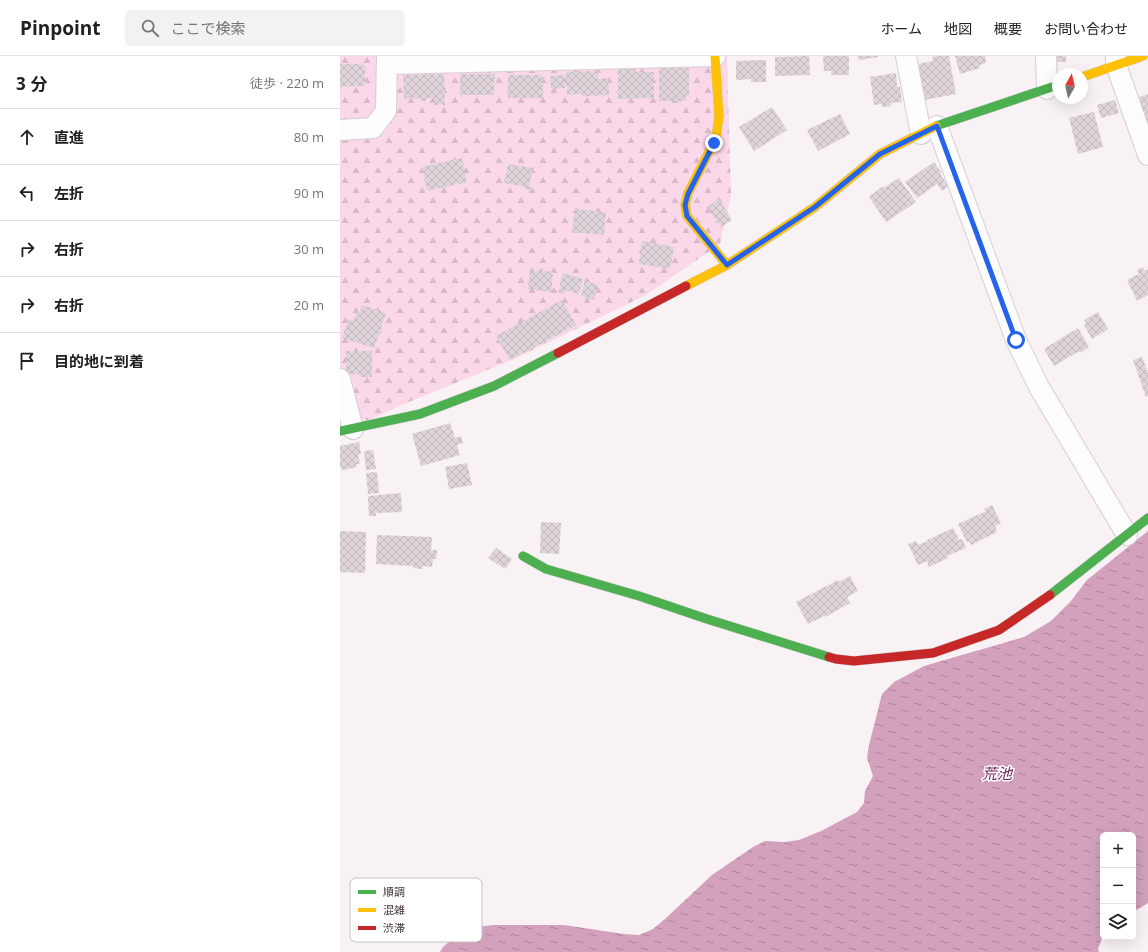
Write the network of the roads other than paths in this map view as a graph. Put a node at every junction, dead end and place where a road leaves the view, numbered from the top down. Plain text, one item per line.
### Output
1 (715, 56) edge
2 (906, 56) edge
3 (1046, 56) edge
4 (1143, 56) edge
5 (387, 60) edge
6 (1116, 61) edge
7 (1088, 74) edge
8 (1052, 87) edge
9 (340, 130) edge
10 (929, 130) junction
11 (1148, 155) edge
12 (727, 265) junction
13 (340, 379) edge
14 (346, 430) edge
15 (1148, 518) edge
16 (1127, 535) junction
17 (524, 556) dead end

1 - 5 street
1 - 12 street
2 - 10 street
3 - 8 street
4 - 6 street
5 - 9 street
6 - 7 street
6 - 11 street
8 - 10 street
10 - 12 street
10 - 16 street
12 - 14 street
13 - 14 street
15 - 16 street
16 - 17 street

